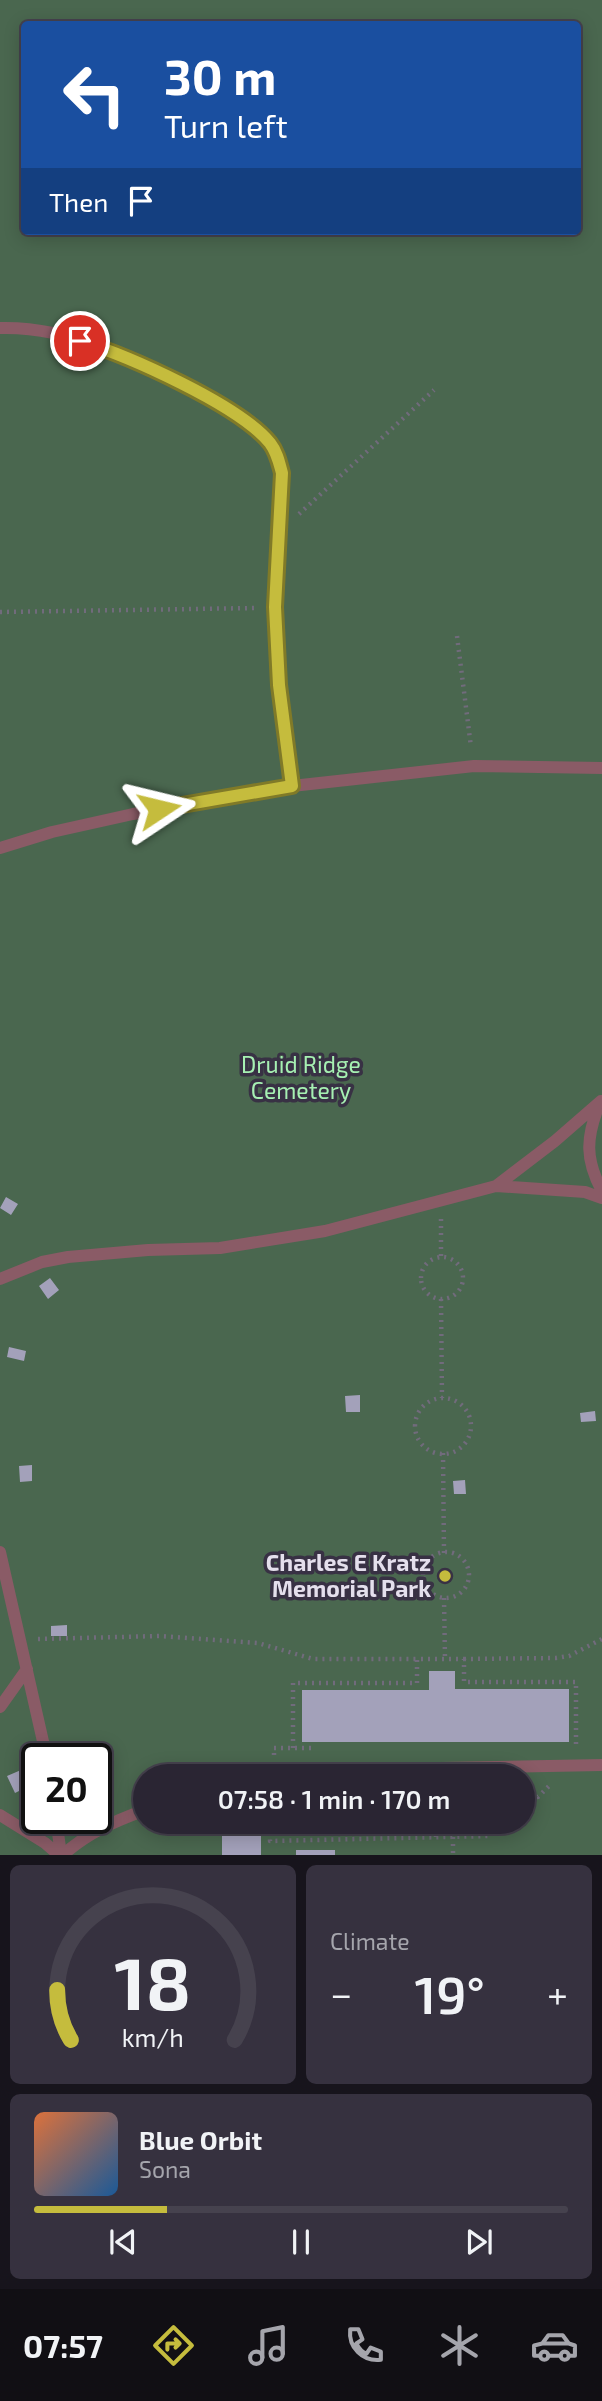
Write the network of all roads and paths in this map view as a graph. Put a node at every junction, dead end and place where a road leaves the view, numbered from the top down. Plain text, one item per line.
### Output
1 (0, 328) edge
2 (434, 390) dead end
3 (278, 533) junction
4 (275, 607) junction
5 (0, 612) edge
6 (457, 636) dead end
7 (474, 766) junction
8 (602, 768) edge
9 (292, 786) junction
10 (0, 848) edge
11 (601, 1100) edge
12 (496, 1186) junction
13 (602, 1191) edge
14 (602, 1198) edge
15 (440, 1200) junction
16 (441, 1256) junction
17 (0, 1279) edge
18 (441, 1299) junction
19 (442, 1398) junction
20 (443, 1453) junction
21 (0, 1552) edge
22 (444, 1553) junction
23 (444, 1598) junction
24 (19, 1639) junction
25 (602, 1639) edge
26 (416, 1659) junction
27 (445, 1659) junction
28 (464, 1659) junction
29 (27, 1669) junction
30 (387, 1682) junction
31 (492, 1682) junction
32 (491, 1689) dead end
33 (387, 1690) dead end
34 (0, 1707) edge
35 (43, 1743) edge
36 (278, 1748) dead end
37 (576, 1748) dead end
38 (602, 1765) edge
39 (535, 1766) edge
40 (0, 1815) edge
41 (133, 1815) edge
42 (58, 1834) edge
43 (270, 1834) edge
44 (463, 1836) joint
45 (490, 1836) dead end
46 (436, 1837) joint
47 (453, 1837) junction
48 (61, 1855) edge
49 (453, 1855) edge

1 - 3 lane
2 - 3 path
3 - 4 lane
4 - 5 path
4 - 9 lane
6 - 7 path
7 - 8 lane
7 - 9 lane
9 - 10 lane
11 - 12 lane
11 - 13 lane
12 - 14 lane
12 - 15 lane
15 - 16 path
15 - 17 lane
16 - 18 path
16 - 18 path
18 - 19 path
19 - 20 path
19 - 20 path
20 - 22 path
21 - 24 lane
22 - 23 path
22 - 23 path
23 - 27 path
24 - 26 path
24 - 29 lane
25 - 28 path
26 - 27 path
26 - 30 path
27 - 28 path
28 - 31 path
29 - 34 lane
29 - 35 lane
30 - 33 path
30 - 36 path
31 - 32 path
31 - 37 path
38 - 39 lane
40 - 48 lane
41 - 48 lane
42 - 48 lane
43 - 46 path
44 - 45 path
44 - 47 path
46 - 47 path
47 - 49 path

